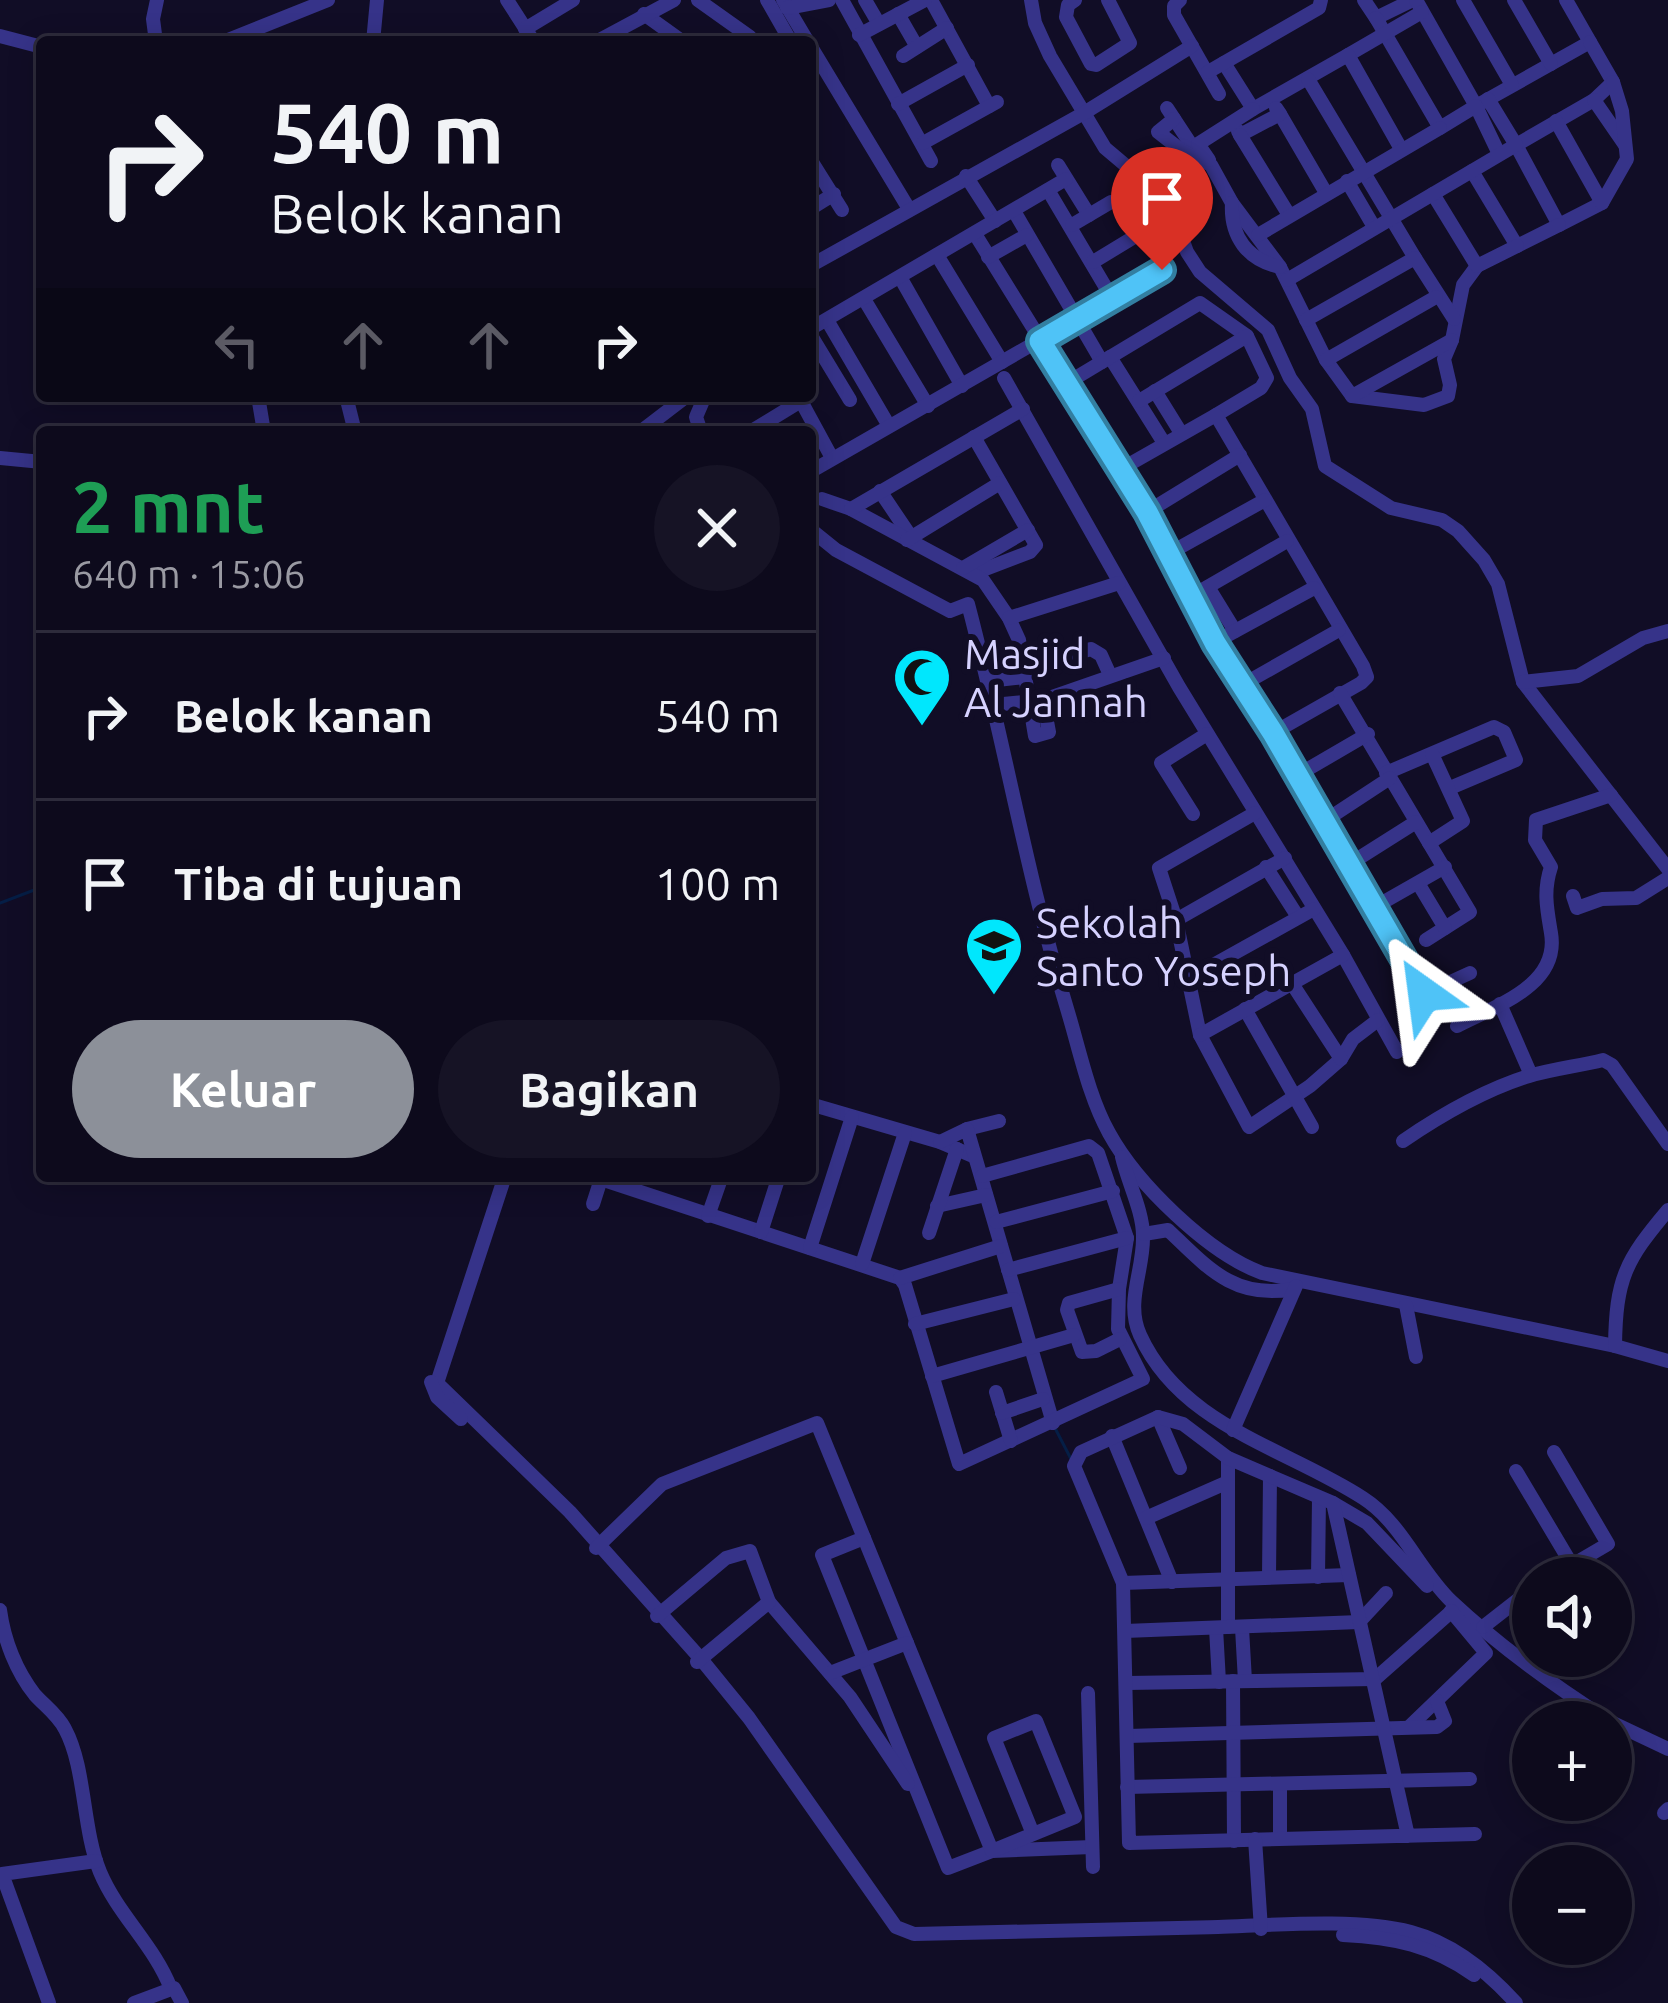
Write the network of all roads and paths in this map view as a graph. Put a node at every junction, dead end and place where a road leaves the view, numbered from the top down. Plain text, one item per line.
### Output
1 (157, 0) edge
2 (328, 0) edge
3 (377, 0) edge
4 (507, 0) edge
5 (677, 0) edge
6 (698, 0) edge
7 (767, 0) edge
8 (842, 0) edge
9 (865, 0) edge
10 (928, 0) edge
11 (1030, 0) edge
12 (1075, 0) edge
13 (1108, 0) edge
14 (1180, 0) edge
15 (1322, 0) edge
16 (1364, 0) edge
17 (1463, 0) edge
18 (1514, 0) edge
19 (1567, 0) edge
20 (564, 2) edge
21 (823, 3) edge
22 (1417, 4) edge
23 (788, 5) edge
24 (644, 14) junction
25 (898, 14) junction
26 (1383, 15) edge
27 (879, 24) junction
28 (947, 28) junction
29 (664, 29) junction
30 (529, 35) edge
31 (859, 35) junction
32 (0, 36) edge
33 (155, 36) edge
34 (238, 36) edge
35 (374, 36) edge
36 (621, 36) edge
37 (674, 36) edge
38 (747, 36) edge
39 (796, 36) edge
40 (797, 36) edge
41 (799, 36) edge
42 (1589, 42) junction
43 (36, 45) edge
44 (917, 46) junction
45 (1192, 46) junction
46 (1348, 55) junction
47 (903, 56) dead end
48 (1224, 63) junction
49 (1551, 64) junction
50 (968, 65) junction
51 (816, 66) edge
52 (1208, 72) junction
53 (1308, 79) junction
54 (1613, 82) junction
55 (1512, 85) junction
56 (1219, 94) dead end
57 (1271, 98) junction
58 (1594, 100) junction
59 (1482, 103) junction
60 (898, 104) junction
61 (1253, 109) junction
62 (1084, 113) junction
63 (1171, 114) dead end
64 (1280, 114) junction
65 (1556, 122) junction
66 (1237, 128) junction
67 (1440, 128) junction
68 (923, 143) junction
69 (1190, 145) junction
70 (1516, 145) junction
71 (1627, 147) junction
72 (1401, 149) junction
73 (1499, 154) junction
74 (931, 161) dead end
75 (1058, 165) dead end
76 (816, 168) edge
77 (1472, 171) junction
78 (1363, 172) junction
79 (966, 176) junction
80 (1066, 179) junction
81 (1347, 181) junction
82 (1048, 190) junction
83 (1326, 193) junction
84 (834, 194) junction
85 (1433, 194) junction
86 (1111, 202) dead end
87 (1232, 203) junction
88 (1603, 203) junction
89 (816, 205) edge
90 (909, 208) junction
91 (842, 210) dead end
92 (1014, 212) junction
93 (1089, 214) junction
94 (1289, 215) junction
95 (1390, 219) junction
96 (994, 221) junction
97 (1072, 225) junction
98 (1559, 225) junction
99 (1374, 227) junction
100 (1149, 228) dead end
101 (975, 234) junction
102 (1027, 235) junction
103 (1258, 235) junction
104 (1517, 246) junction
105 (937, 255) junction
106 (988, 256) junction
107 (1414, 258) junction
108 (816, 262) edge
109 (1093, 262) junction
110 (1477, 266) junction
111 (1162, 270) dead end
112 (1284, 273) junction
113 (900, 277) junction
114 (1436, 296) junction
115 (864, 298) junction
116 (1112, 298) junction
117 (1454, 319) junction
118 (1076, 320) junction
119 (1306, 320) junction
120 (816, 327) edge
121 (1247, 336) junction
122 (1452, 340) junction
123 (1040, 341) junction
124 (1106, 359) junction
125 (1326, 360) junction
126 (1003, 370) junction
127 (838, 380) junction
128 (1067, 383) junction
129 (962, 386) junction
130 (868, 389) junction
131 (1154, 391) junction
132 (816, 392) edge
133 (1352, 396) junction
134 (1138, 401) junction
135 (679, 402) edge
136 (801, 402) edge
137 (809, 402) edge
138 (928, 406) junction
139 (1022, 410) junction
140 (1216, 415) junction
141 (648, 426) edge
142 (770, 426) edge
143 (889, 426) junction
144 (1181, 433) junction
145 (974, 437) junction
146 (1164, 443) junction
147 (1240, 455) junction
148 (0, 458) edge
149 (832, 458) junction
150 (36, 461) edge
151 (816, 468) edge
152 (1121, 470) junction
153 (1000, 483) junction
154 (880, 491) junction
155 (822, 499) dead end
156 (1265, 500) junction
157 (850, 509) junction
158 (1147, 512) junction
159 (816, 534) edge
160 (909, 539) junction
161 (1287, 541) junction
162 (1168, 554) junction
163 (969, 570) junction
164 (1119, 584) junction
165 (1208, 587) junction
166 (1314, 588) junction
167 (1190, 597) junction
168 (1010, 618) junction
169 (1339, 630) junction
170 (1235, 631) junction
171 (1668, 631) edge
172 (1215, 643) junction
173 (1164, 658) junction
174 (1024, 673) junction
175 (1110, 675) junction
176 (988, 681) junction
177 (1523, 682) junction
178 (1242, 685) junction
179 (1340, 693) junction
180 (1036, 700) junction
181 (994, 706) junction
182 (1273, 733) junction
183 (1207, 734) junction
184 (1368, 734) junction
185 (1432, 754) junction
186 (1388, 775) junction
187 (1296, 776) junction
188 (1450, 788) junction
189 (1611, 795) junction
190 (1255, 812) junction
191 (1193, 814) dead end
192 (1323, 822) junction
193 (1416, 822) junction
194 (1429, 843) junction
195 (1285, 858) junction
196 (1348, 865) junction
197 (1265, 867) junction
198 (1445, 867) junction
199 (1668, 874) edge
200 (1418, 883) junction
201 (1573, 896) dead end
202 (1314, 908) junction
203 (1373, 908) junction
204 (1298, 917) junction
205 (1176, 920) junction
206 (1445, 928) junction
207 (1426, 940) dead end
208 (1343, 955) junction
209 (1470, 973) dead end
210 (1188, 979) junction
211 (1291, 982) junction
212 (1500, 1004) junction
213 (1245, 1010) junction
214 (1378, 1020) junction
215 (1456, 1026) dead end
216 (1200, 1035) junction
217 (1397, 1052) dead end
218 (1341, 1059) junction
219 (1531, 1076) junction
220 (1296, 1096) junction
221 (816, 1106) edge
222 (852, 1118) junction
223 (999, 1121) dead end
224 (1312, 1126) dead end
225 (967, 1129) junction
226 (905, 1133) junction
227 (1403, 1141) dead end
228 (940, 1142) junction
229 (1668, 1144) edge
230 (957, 1149) junction
231 (1121, 1153) junction
232 (974, 1156) junction
233 (982, 1176) junction
234 (499, 1182) edge
235 (600, 1182) edge
236 (612, 1182) edge
237 (720, 1182) edge
238 (776, 1182) edge
239 (1113, 1191) junction
240 (986, 1196) junction
241 (593, 1204) dead end
242 (937, 1205) junction
243 (1668, 1210) edge
244 (708, 1216) junction
245 (996, 1222) junction
246 (761, 1232) junction
247 (928, 1234) dead end
248 (1144, 1234) junction
249 (1127, 1238) junction
250 (1001, 1246) junction
251 (810, 1248) junction
252 (862, 1264) junction
253 (1008, 1270) junction
254 (900, 1278) junction
255 (1296, 1286) junction
256 (1119, 1289) junction
257 (1014, 1299) junction
258 (1406, 1305) junction
259 (915, 1324) junction
260 (1074, 1335) junction
261 (1120, 1339) junction
262 (1615, 1346) junction
263 (1030, 1348) junction
264 (1416, 1357) dead end
265 (1668, 1360) edge
266 (932, 1376) junction
267 (996, 1392) dead end
268 (1043, 1399) junction
269 (1002, 1413) junction
270 (1158, 1417) junction
271 (1053, 1423) junction
272 (1233, 1430) junction
273 (1112, 1436) junction
274 (1011, 1441) junction
275 (1204, 1441) junction
276 (1174, 1452) junction
277 (1554, 1452) dead end
278 (1228, 1458) junction
279 (1180, 1468) dead end
280 (1516, 1471) dead end
281 (1270, 1476) junction
282 (1228, 1482) junction
283 (1326, 1500) junction
284 (1146, 1518) junction
285 (864, 1538) junction
286 (597, 1546) junction
287 (1567, 1557) edge
288 (1586, 1557) edge
289 (1348, 1575) junction
290 (1269, 1577) junction
291 (1318, 1577) junction
292 (1226, 1580) junction
293 (1172, 1582) junction
294 (1123, 1583) junction
295 (1386, 1593) dead end
296 (1354, 1596) junction
297 (1512, 1599) edge
298 (770, 1602) junction
299 (1372, 1606) junction
300 (0, 1610) edge
301 (1452, 1612) junction
302 (659, 1614) junction
303 (1359, 1622) junction
304 (1483, 1627) junction
305 (1229, 1628) junction
306 (1124, 1631) junction
307 (907, 1643) junction
308 (864, 1660) junction
309 (698, 1661) junction
310 (830, 1673) junction
311 (1376, 1679) junction
312 (1232, 1681) junction
313 (1127, 1683) junction
314 (1088, 1694) dead end
315 (1437, 1701) junction
316 (1583, 1701) edge
317 (1385, 1728) junction
318 (1408, 1729) junction
319 (1632, 1732) edge
320 (1233, 1734) junction
321 (1128, 1736) junction
322 (1668, 1749) edge
323 (1090, 1774) junction
324 (1470, 1779) dead end
325 (1396, 1780) junction
326 (1063, 1785) junction
327 (1280, 1785) junction
328 (1127, 1787) junction
329 (1234, 1787) junction
330 (923, 1806) junction
331 (1033, 1834) junction
332 (1475, 1834) dead end
333 (1408, 1836) junction
334 (1280, 1838) junction
335 (1256, 1839) junction
336 (1234, 1841) junction
337 (1092, 1847) junction
338 (992, 1851) junction
339 (96, 1861) junction
340 (1093, 1867) dead end
341 (1, 1871) edge
342 (1261, 1930) junction
343 (171, 1989) junction
344 (49, 2003) edge
345 (134, 2003) edge
346 (182, 2003) edge
347 (1504, 2003) edge
348 (1516, 2003) edge

1 - 33 street
2 - 34 street
3 - 35 street
4 - 30 street
5 - 24 street
5 - 29 street
6 - 38 street
7 - 39 street
8 - 31 street
9 - 27 street
10 - 25 street
10 - 28 street
11 - 62 street
12 - 13 street
14 - 45 street
15 - 48 street
16 - 26 street
17 - 55 street
18 - 49 street
19 - 42 street
20 - 30 street
21 - 23 street
21 - 41 street
22 - 26 street
22 - 59 street
23 - 40 street
24 - 29 street
24 - 36 street
25 - 27 street
25 - 44 street
26 - 46 street
26 - 67 street
27 - 31 street
28 - 44 street
28 - 50 street
29 - 37 street
31 - 60 street
32 - 43 street
42 - 49 street
42 - 54 street
44 - 47 street
45 - 52 street
45 - 62 street
46 - 53 street
46 - 72 street
48 - 52 street
48 - 61 street
49 - 55 street
50 - 60 street
50 - 68 street
51 - 90 street
52 - 56 street
53 - 57 street
53 - 78 street
54 - 58 street
54 - 71 street
55 - 59 street
57 - 61 street
57 - 64 street
58 - 65 street
58 - 71 street
59 - 67 street
59 - 70 street
59 - 73 street
60 - 68 street
61 - 66 street
62 - 79 street
62 - 177 street
63 - 69 street
64 - 66 street
64 - 83 street
65 - 70 street
65 - 88 street
66 - 69 street
66 - 94 street
67 - 72 street
68 - 74 street
69 - 87 street
70 - 73 street
70 - 98 street
71 - 88 street
72 - 78 street
73 - 77 street
75 - 80 street
76 - 84 street
77 - 85 street
77 - 104 street
78 - 81 street
78 - 95 street
79 - 90 street
79 - 96 street
80 - 82 street
80 - 93 street
81 - 83 street
81 - 99 street
82 - 92 street
82 - 97 street
83 - 94 street
84 - 89 street
84 - 91 street
85 - 95 street
85 - 110 street
86 - 93 street
87 - 103 street
87 - 112 street
88 - 98 street
90 - 108 street
92 - 96 street
92 - 102 street
93 - 97 street
94 - 103 street
95 - 99 street
95 - 107 street
96 - 101 street
97 - 109 street
98 - 104 street
99 - 112 street
100 - 109 street
101 - 105 street
101 - 106 street
102 - 106 street
102 - 118 street
103 - 112 street
104 - 110 street
105 - 113 street
105 - 126 street
106 - 123 street
107 - 114 street
107 - 119 street
109 - 116 street
110 - 117 street
111 - 116 street
112 - 119 street
113 - 115 street
113 - 129 street
114 - 117 street
114 - 125 street
115 - 120 street
115 - 138 street
116 - 118 street
117 - 122 street
118 - 123 street
118 - 124 street
119 - 125 street
120 - 127 street
120 - 130 street
121 - 124 street
121 - 131 street
121 - 140 street
122 - 133 street
122 - 133 street
123 - 126 street
123 - 128 street
124 - 128 street
124 - 134 street
125 - 133 street
126 - 129 street
126 - 139 street
127 - 130 street
127 - 132 street
128 - 152 street
129 - 138 street
130 - 143 street
131 - 134 street
131 - 144 street
134 - 146 street
135 - 141 street
136 - 142 street
137 - 149 street
138 - 143 street
139 - 145 street
139 - 164 street
140 - 144 street
140 - 147 street
143 - 149 street
144 - 146 street
145 - 153 street
145 - 154 street
146 - 152 street
147 - 156 street
147 - 158 street
148 - 150 street
149 - 151 street
152 - 158 street
153 - 160 street
153 - 163 street
154 - 157 street
154 - 160 street
155 - 157 street
156 - 161 street
156 - 162 street
157 - 160 street
158 - 162 street
159 - 176 street
160 - 163 street
161 - 165 street
161 - 166 street
162 - 167 street
163 - 168 street
164 - 168 street
164 - 173 street
165 - 167 street
165 - 170 street
166 - 169 street
166 - 170 street
167 - 172 street
168 - 174 street
169 - 178 street
169 - 179 street
170 - 172 street
171 - 177 street
172 - 178 street
173 - 175 street
173 - 183 street
174 - 175 street
174 - 176 street
174 - 180 street
175 - 180 street
176 - 181 street
177 - 189 street
178 - 182 street
179 - 182 street
179 - 184 street
180 - 181 street
181 - 231 street
182 - 187 street
183 - 190 street
183 - 191 street
184 - 186 street
184 - 187 street
185 - 186 street
185 - 188 street
185 - 188 street
186 - 192 street
186 - 193 street
187 - 192 street
188 - 194 street
189 - 199 street
189 - 212 street
190 - 195 street
190 - 205 street
192 - 196 street
193 - 194 street
193 - 196 street
194 - 198 street
195 - 197 street
195 - 202 street
196 - 203 street
197 - 204 street
197 - 205 street
198 - 200 street
198 - 206 street
199 - 201 street
200 - 203 street
200 - 206 street
202 - 204 street
202 - 208 street
203 - 209 street
204 - 210 street
205 - 210 street
206 - 207 street
208 - 211 street
208 - 214 street
210 - 216 street
211 - 213 street
211 - 218 street
212 - 215 street
212 - 219 street
213 - 216 street
213 - 220 street
214 - 217 street
214 - 218 street
216 - 220 street
218 - 220 street
219 - 227 street
219 - 229 street
220 - 224 street
221 - 222 street
222 - 226 street
222 - 251 street
223 - 225 street
225 - 228 street
225 - 232 street
226 - 228 street
226 - 252 street
228 - 230 street
230 - 232 street
230 - 242 street
231 - 248 street
231 - 255 street
232 - 233 street
233 - 239 street
233 - 240 street
234 - 286 street
235 - 241 street
236 - 244 street
237 - 244 street
238 - 246 street
239 - 245 street
239 - 249 street
240 - 242 street
240 - 245 street
242 - 247 street
243 - 262 street
244 - 246 street
245 - 250 street
246 - 251 street
248 - 255 street
248 - 272 street
249 - 253 street
249 - 256 street
250 - 253 street
250 - 254 street
251 - 252 street
252 - 254 street
253 - 257 street
254 - 259 street
255 - 258 street
255 - 272 street
256 - 260 street
256 - 261 street
257 - 259 street
257 - 263 street
258 - 262 street
258 - 264 street
259 - 266 street
260 - 261 street
260 - 263 street
261 - 271 street
262 - 265 street
263 - 266 street
263 - 268 street
266 - 274 street
267 - 269 street
268 - 269 street
268 - 271 street
269 - 274 street
270 - 273 street
270 - 275 street
270 - 276 street
271 - 274 street
272 - 304 street
273 - 284 street
273 - 294 street
275 - 276 street
275 - 278 street
276 - 279 street
277 - 288 street
278 - 281 street
278 - 282 street
280 - 287 street
281 - 283 street
281 - 290 street
282 - 284 street
282 - 292 street
283 - 289 street
283 - 291 street
283 - 301 street
284 - 293 street
285 - 286 street
285 - 307 street
285 - 308 street
286 - 302 street
289 - 291 street
289 - 296 street
290 - 291 street
290 - 292 street
292 - 293 street
292 - 305 street
293 - 294 street
294 - 306 street
295 - 299 street
296 - 299 street
296 - 303 street
297 - 304 street
298 - 302 street
298 - 309 street
298 - 310 street
299 - 303 street
300 - 339 street
301 - 311 street
301 - 315 street
302 - 309 street
303 - 305 street
303 - 311 street
304 - 316 street
305 - 306 street
305 - 312 street
305 - 312 street
306 - 313 street
307 - 308 street
307 - 338 street
308 - 310 street
308 - 330 street
309 - 342 street
310 - 330 street
311 - 312 street
311 - 317 street
312 - 313 street
312 - 320 street
313 - 321 street
314 - 323 street
315 - 318 street
315 - 318 street
317 - 318 street
317 - 320 street
317 - 325 street
319 - 322 street
320 - 321 street
320 - 329 street
321 - 328 street
323 - 326 street
323 - 337 street
324 - 325 street
325 - 327 street
325 - 333 street
326 - 331 street
326 - 331 street
327 - 329 street
327 - 334 street
328 - 329 street
328 - 336 street
329 - 336 street
330 - 338 street
331 - 338 street
332 - 333 street
333 - 334 street
334 - 335 street
335 - 336 street
335 - 342 street
337 - 338 street
337 - 340 street
339 - 341 street
339 - 343 street
341 - 344 street
342 - 347 street
342 - 348 street
343 - 345 street
343 - 346 street

